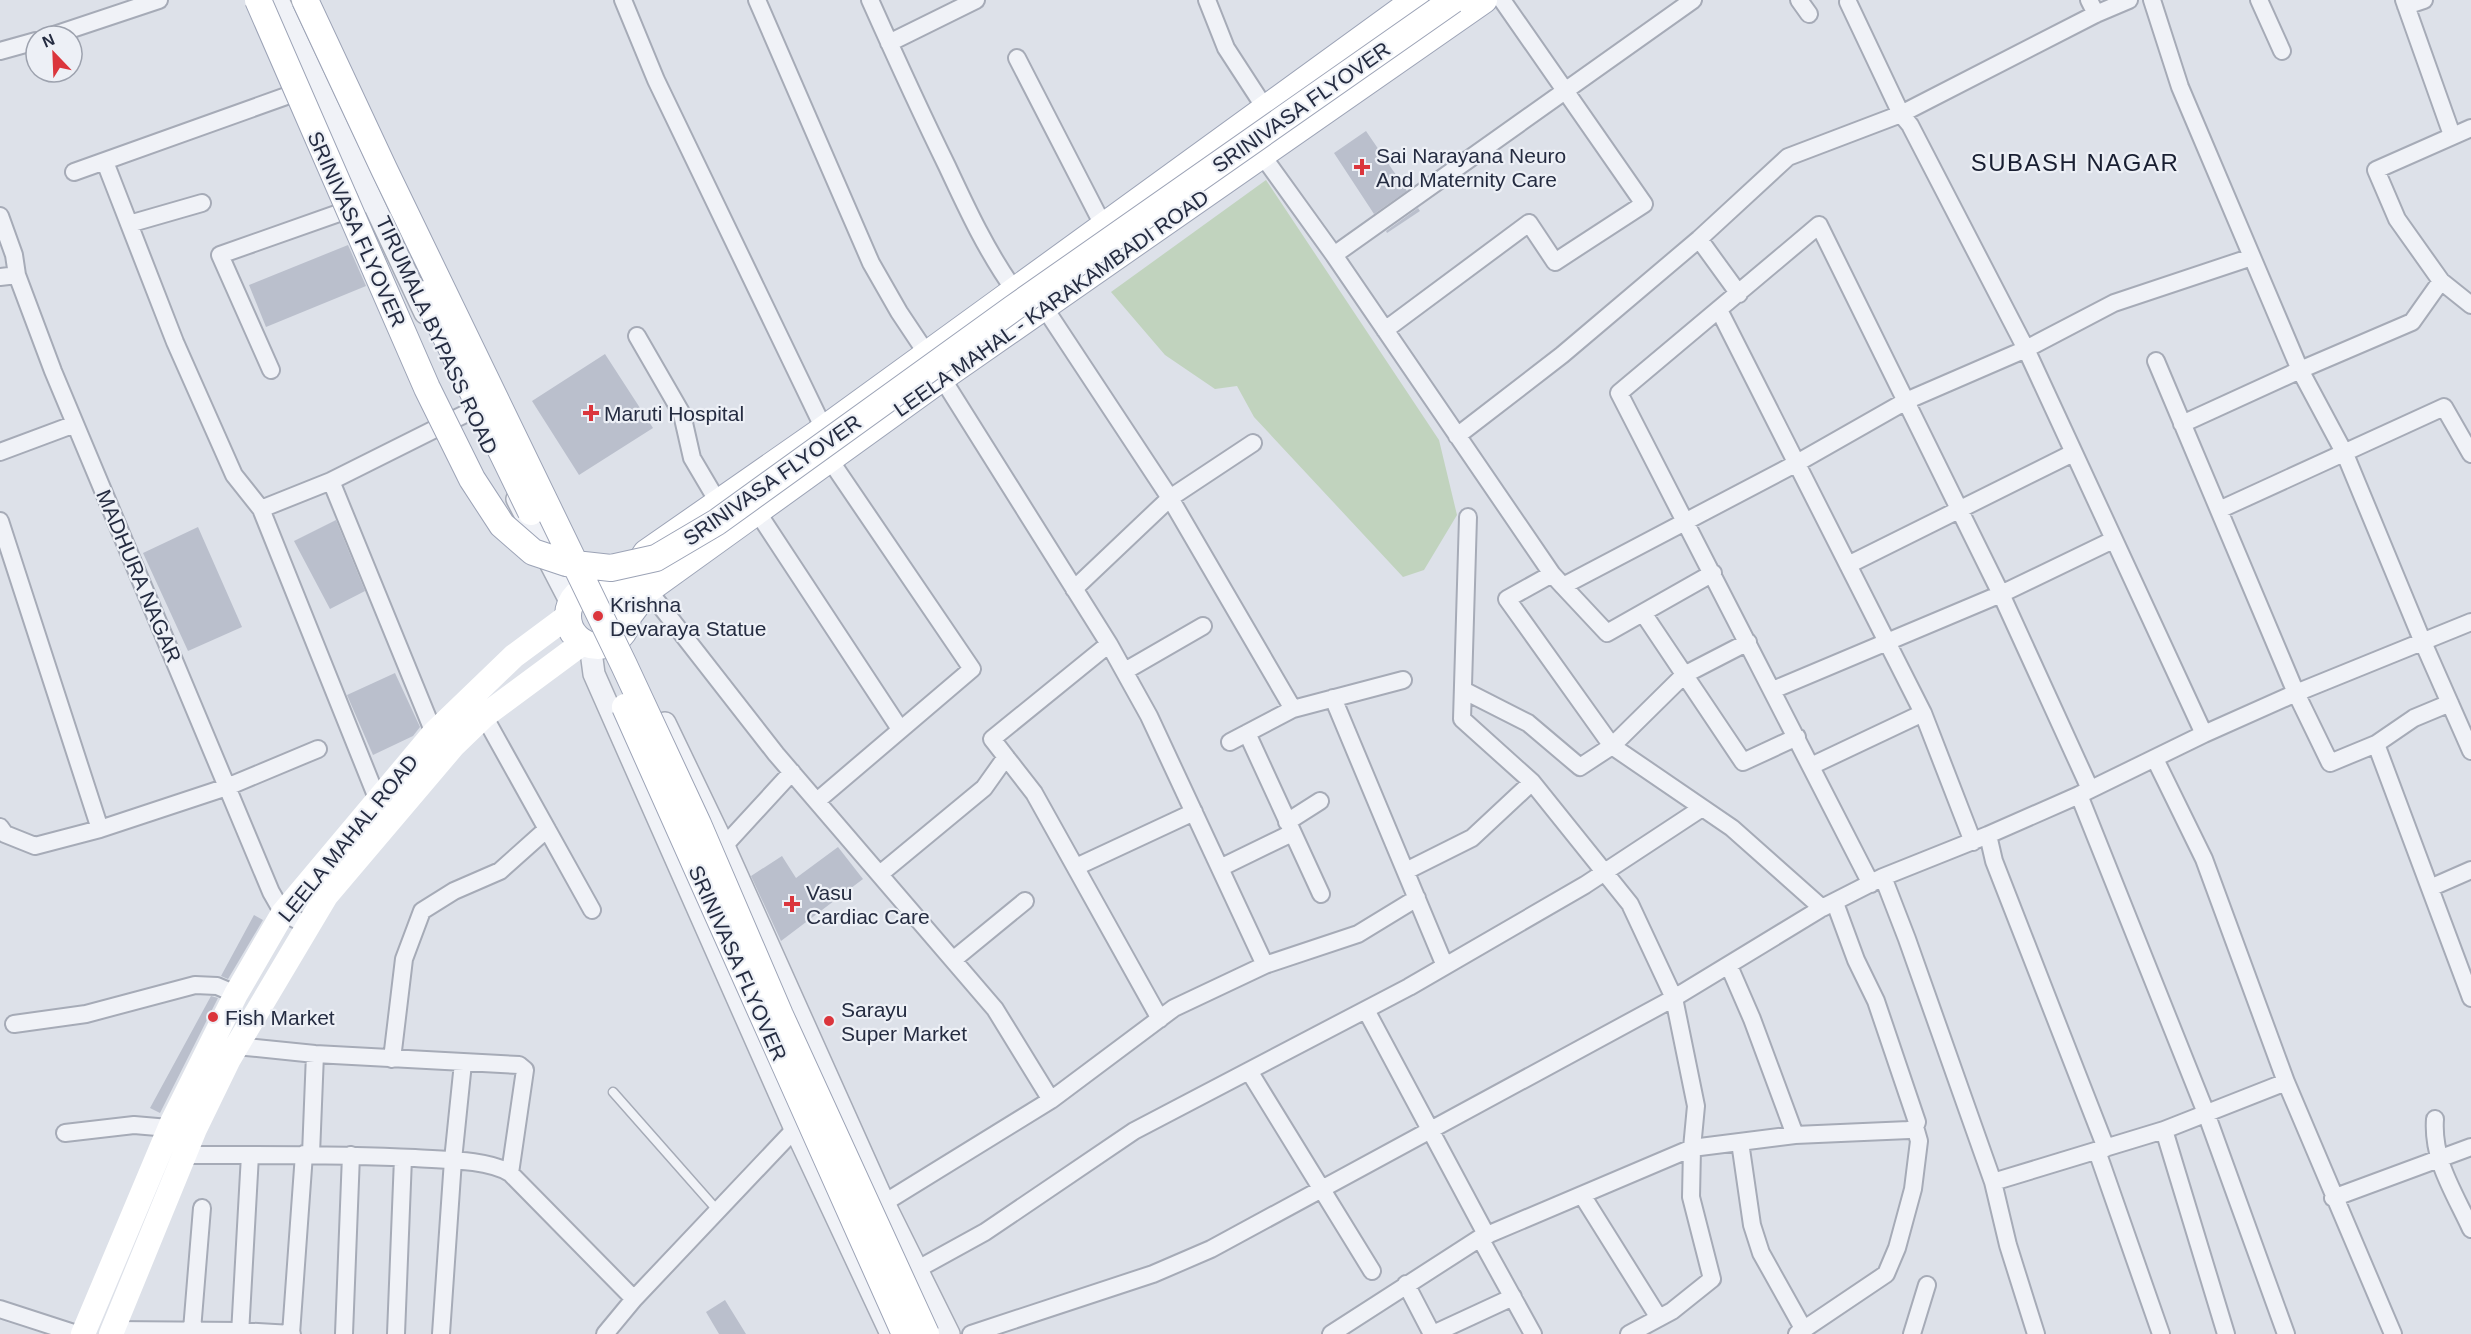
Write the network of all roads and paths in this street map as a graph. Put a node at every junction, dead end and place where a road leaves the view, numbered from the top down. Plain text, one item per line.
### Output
1 (159, 0) edge
2 (258, 0) edge
3 (278, 0) edge
4 (289, 0) edge
5 (305, 0) edge
6 (314, 0) edge
7 (623, 0) edge
8 (757, 0) edge
9 (870, 0) edge
10 (976, 0) edge
11 (1207, 0) edge
12 (1453, 0) edge
13 (1484, 0) edge
14 (1502, 0) edge
15 (1693, 0) edge
16 (2129, 0) edge
17 (2152, 0) edge
18 (2259, 0) edge
19 (2424, 0) edge
20 (1848, 3) dead end
21 (2405, 3) edge
22 (1401, 4) edge
23 (2092, 7) edge
24 (84, 25) edge
25 (889, 43) junction
26 (24, 44) edge
27 (1421, 44) junction
28 (0, 51) edge
29 (2282, 51) dead end
30 (1017, 58) dead end
31 (318, 84) junction
32 (1565, 92) junction
33 (1265, 108) junction
34 (1901, 114) junction
35 (2471, 128) edge
36 (2452, 135) junction
37 (1262, 154) junction
38 (105, 162) junction
39 (74, 172) dead end
40 (373, 201) junction
41 (202, 203) dead end
42 (0, 216) edge
43 (129, 225) junction
44 (1104, 227) junction
45 (1699, 238) junction
46 (1334, 255) junction
47 (2252, 257) junction
48 (17, 275) junction
49 (0, 277) edge
50 (2441, 281) junction
51 (1015, 291) junction
52 (1739, 294) junction
53 (2471, 305) edge
54 (1044, 307) junction
55 (1719, 310) junction
56 (1385, 330) junction
57 (637, 336) dead end
58 (2026, 349) junction
59 (927, 354) junction
60 (2156, 361) dead end
61 (271, 370) dead end
62 (2300, 370) junction
63 (942, 378) junction
64 (1906, 401) junction
65 (471, 411) junction
66 (75, 424) junction
67 (2182, 424) junction
68 (824, 429) junction
69 (1457, 436) junction
70 (1253, 443) dead end
71 (0, 452) edge
72 (2073, 453) junction
73 (2345, 454) junction
74 (2471, 454) edge
75 (830, 460) junction
76 (1797, 463) junction
77 (331, 481) junction
78 (1170, 498) junction
79 (717, 502) junction
80 (261, 509) junction
81 (2219, 510) junction
82 (1960, 511) junction
83 (758, 513) junction
84 (1468, 517) dead end
85 (0, 521) edge
86 (1685, 522) junction
87 (2113, 540) junction
88 (1848, 565) junction
89 (1713, 573) junction
90 (1552, 574) junction
91 (1563, 586) junction
92 (1074, 589) junction
93 (648, 590) junction
94 (2001, 594) junction
95 (617, 608) junction
96 (569, 609) junction
97 (1643, 613) junction
98 (2471, 622) edge
99 (1203, 626) dead end
100 (2422, 640) junction
101 (1748, 642) junction
102 (1887, 642) junction
103 (587, 643) junction
104 (1109, 644) junction
105 (1125, 671) junction
106 (1684, 675) junction
107 (1403, 680) dead end
108 (1463, 690) junction
109 (1773, 690) junction
110 (2295, 693) junction
111 (1334, 698) junction
112 (2450, 703) junction
113 (1293, 709) junction
114 (1923, 713) junction
115 (484, 716) junction
116 (900, 729) junction
117 (434, 733) junction
118 (1247, 734) junction
119 (2204, 734) junction
120 (1797, 737) junction
121 (1230, 742) dead end
122 (2376, 744) junction
123 (1612, 747) junction
124 (318, 749) dead end
125 (2471, 751) edge
126 (1006, 757) junction
127 (2156, 759) junction
128 (1811, 766) junction
129 (792, 772) junction
130 (1532, 782) junction
131 (227, 787) junction
132 (2084, 792) junction
133 (377, 798) junction
134 (816, 801) junction
135 (1320, 801) dead end
136 (1702, 808) junction
137 (1194, 812) junction
138 (0, 827) edge
139 (1290, 827) junction
140 (100, 829) junction
141 (547, 829) junction
142 (1981, 838) junction
143 (724, 846) junction
144 (1076, 867) junction
145 (1220, 868) junction
146 (2471, 870) edge
147 (1406, 871) junction
148 (1604, 872) junction
149 (880, 874) junction
150 (1877, 880) junction
151 (2430, 888) junction
152 (1321, 894) dead end
153 (1417, 898) junction
154 (1025, 901) dead end
155 (1828, 906) junction
156 (592, 910) dead end
157 (283, 913) junction
158 (307, 925) junction
159 (953, 960) junction
160 (1265, 965) junction
161 (1445, 966) junction
162 (1729, 966) junction
163 (2467, 977) edge
164 (236, 994) junction
165 (1674, 998) junction
166 (2471, 998) edge
167 (1365, 1010) junction
168 (1160, 1019) junction
169 (14, 1024) dead end
170 (236, 1046) junction
171 (315, 1054) junction
172 (392, 1059) junction
173 (464, 1063) junction
174 (1249, 1071) junction
175 (2286, 1082) junction
176 (614, 1092) dead end
177 (1051, 1100) junction
178 (2206, 1113) junction
179 (2435, 1119) dead end
180 (169, 1128) junction
181 (1915, 1128) junction
182 (795, 1129) junction
183 (1430, 1130) junction
184 (2164, 1130) junction
185 (65, 1133) dead end
186 (1795, 1135) junction
187 (1740, 1142) junction
188 (2471, 1147) edge
189 (1692, 1148) junction
190 (2102, 1149) junction
191 (307, 1154) junction
192 (185, 1155) junction
193 (250, 1155) junction
194 (351, 1155) junction
195 (403, 1158) junction
196 (2438, 1159) junction
197 (453, 1160) junction
198 (510, 1173) junction
199 (1993, 1182) junction
200 (1320, 1188) junction
201 (1582, 1195) junction
202 (2333, 1198) junction
203 (884, 1203) junction
204 (202, 1208) dead end
205 (719, 1211) junction
206 (2471, 1229) edge
207 (1484, 1237) junction
208 (916, 1270) junction
209 (1372, 1271) dead end
210 (1406, 1284) junction
211 (1927, 1285) dead end
212 (1513, 1297) junction
213 (634, 1299) junction
214 (0, 1309) edge
215 (1659, 1318) junction
216 (1005, 1329) edge
217 (192, 1330) junction
218 (1806, 1331) edge
219 (112, 1332) edge
220 (240, 1332) edge
221 (892, 1333) edge
222 (78, 1334) edge
223 (83, 1334) edge
224 (292, 1334) edge
225 (344, 1334) edge
226 (396, 1334) edge
227 (441, 1334) edge
228 (605, 1334) edge
229 (926, 1334) edge
230 (949, 1334) edge
231 (971, 1334) edge
232 (1331, 1334) edge
233 (1432, 1334) edge
234 (1533, 1334) edge
235 (1629, 1334) edge
236 (1912, 1334) edge
237 (2036, 1334) edge
238 (2161, 1334) edge
239 (2226, 1334) edge
240 (2286, 1334) edge
241 (2393, 1334) edge

1 - 24 street
2 - 12 main road, SRINIVASA FLYOVER, bridge
3 - 31 street, TIRUMALA BYPASS ROAD
4 - 221 main road, SRINIVASA FLYOVER, bridge
5 - 229 main road, SRINIVASA FLYOVER, bridge
6 - 95 street, TIRUMALA BYPASS ROAD
7 - 68 street
8 - 59 street
9 - 25 street
10 - 25 street
11 - 33 street
13 - 27 main road, LEELA MAHAL - KARAKAMBADI ROAD
14 - 32 street
15 - 32 street
16 - 23 street
17 - 47 street
18 - 29 street
19 - 21 street
20 - 34 street
21 - 36 street
22 - 27 street
22 - 33 main road, LEELA MAHAL - KARAKAMBADI ROAD
23 - 34 street
25 - 51 street
26 - 28 street
27 - 37 main road, LEELA MAHAL - KARAKAMBADI ROAD
30 - 44 street
31 - 38 street
31 - 40 street, TIRUMALA BYPASS ROAD
32 - 46 street
32 - 56 street
33 - 44 main road, LEELA MAHAL - KARAKAMBADI ROAD
34 - 45 street
34 - 58 street
35 - 36 street
36 - 50 street
37 - 46 street
37 - 54 main road, LEELA MAHAL - KARAKAMBADI ROAD
38 - 39 street
38 - 43 street
40 - 61 street
40 - 65 street, TIRUMALA BYPASS ROAD
41 - 43 street
42 - 48 street, MADHURA NAGAR
43 - 80 street
44 - 51 main road, LEELA MAHAL - KARAKAMBADI ROAD
45 - 52 street
45 - 69 street
46 - 56 street
47 - 58 street
47 - 62 street
48 - 49 street
48 - 66 street, MADHURA NAGAR
50 - 53 street
50 - 62 street
51 - 59 main road, LEELA MAHAL - KARAKAMBADI ROAD
52 - 55 street
52 - 64 street
54 - 63 main road, LEELA MAHAL - KARAKAMBADI ROAD
54 - 78 street
55 - 76 street
55 - 86 street
56 - 69 street
57 - 79 street
58 - 64 street
58 - 72 street
59 - 68 main road, LEELA MAHAL - KARAKAMBADI ROAD
60 - 67 street
62 - 67 street
62 - 73 street
63 - 75 main road, LEELA MAHAL - KARAKAMBADI ROAD
63 - 92 street
64 - 76 street
64 - 82 street
65 - 77 street
65 - 96 street, TIRUMALA BYPASS ROAD
66 - 71 street
66 - 131 street, MADHURA NAGAR
67 - 81 street
68 - 79 main road, LEELA MAHAL - KARAKAMBADI ROAD
69 - 90 street
70 - 78 street
72 - 82 street
72 - 87 street
73 - 74 street
73 - 81 street
73 - 100 street
75 - 83 main road, LEELA MAHAL - KARAKAMBADI ROAD
75 - 116 street
76 - 86 street
76 - 88 street
77 - 80 street
77 - 117 street
78 - 92 street
78 - 113 street
79 - 95 main road, LEELA MAHAL - KARAKAMBADI ROAD
80 - 133 street
81 - 110 street
82 - 88 street
82 - 94 street
83 - 93 main road, LEELA MAHAL - KARAKAMBADI ROAD
83 - 116 street
84 - 108 street
85 - 140 street
86 - 89 street
86 - 91 street
87 - 94 street
87 - 119 street
88 - 102 street
89 - 97 street
89 - 101 street
90 - 91 street
90 - 123 street
91 - 97 street
92 - 104 street
93 - 95 main road, LEELA MAHAL - KARAKAMBADI ROAD
93 - 129 street
94 - 102 street
94 - 132 street
95 - 96 main road
95 - 103 main road
95 - 143 street, TIRUMALA BYPASS ROAD
96 - 103 main road
96 - 117 main road, LEELA MAHAL ROAD
97 - 106 street
98 - 100 street
99 - 105 street
100 - 110 street
100 - 112 street
101 - 106 street
101 - 109 street
102 - 109 street
102 - 114 street
103 - 115 main road, LEELA MAHAL ROAD
103 - 182 street
104 - 105 street
104 - 126 street
105 - 137 street
106 - 120 street
106 - 123 street
107 - 111 street
108 - 123 street
108 - 130 street
109 - 120 street
110 - 119 street
110 - 122 street
111 - 113 street
111 - 147 street
112 - 122 street
112 - 125 street
113 - 118 street
114 - 128 street
114 - 142 street
115 - 141 street
115 - 158 main road, LEELA MAHAL ROAD
116 - 134 street
117 - 133 main road, LEELA MAHAL ROAD
118 - 121 street
118 - 139 street
119 - 127 street
120 - 128 street
122 - 151 street
123 - 136 street
124 - 131 street
126 - 144 street
126 - 149 street
127 - 132 street
127 - 175 street
128 - 150 street
129 - 134 street
129 - 143 street
130 - 147 street
130 - 148 street
131 - 140 street
131 - 157 street, MADHURA NAGAR
132 - 142 street
132 - 178 street
133 - 157 main road, LEELA MAHAL ROAD
134 - 149 street
135 - 139 street
136 - 148 street
136 - 155 street
137 - 144 street
137 - 145 street
138 - 140 street
139 - 145 street
139 - 152 street
141 - 156 street
141 - 172 street
142 - 150 street
142 - 190 street
143 - 203 street, TIRUMALA BYPASS ROAD
144 - 168 street
145 - 160 street
146 - 151 street
147 - 153 street
148 - 161 street
148 - 165 street
149 - 159 street
150 - 155 street
150 - 199 street
151 - 163 street
153 - 160 street
153 - 161 street
154 - 159 street
155 - 162 street
155 - 181 street
157 - 158 street
157 - 164 main road, LEELA MAHAL ROAD
158 - 170 main road, LEELA MAHAL ROAD
159 - 177 street
160 - 168 street
161 - 167 street
162 - 165 street
162 - 186 street
163 - 166 street
164 - 169 street
164 - 180 main road, LEELA MAHAL ROAD
165 - 183 street
165 - 189 street
167 - 174 street
167 - 183 street
168 - 177 street
170 - 171 street
170 - 192 main road, LEELA MAHAL ROAD
171 - 172 street
171 - 191 street
172 - 173 street
173 - 197 street
173 - 198 street
174 - 200 street
174 - 208 street
175 - 178 street
175 - 202 street
176 - 205 lane
177 - 203 street
178 - 184 street
178 - 240 street
179 - 196 street
180 - 185 street
180 - 223 main road, LEELA MAHAL ROAD
181 - 186 street
181 - 218 street
182 - 205 street
182 - 221 street
183 - 200 street
183 - 207 street
184 - 190 street
184 - 239 street
186 - 187 street
187 - 189 street
187 - 218 street
188 - 196 street
189 - 201 street
189 - 215 street
190 - 199 street
190 - 238 street
191 - 193 street
191 - 194 street
191 - 224 street
192 - 193 street
192 - 219 main road, LEELA MAHAL ROAD
193 - 220 street
194 - 195 street
194 - 225 street
195 - 197 street
195 - 226 street
196 - 202 street
196 - 206 street
197 - 198 street
197 - 227 street
198 - 213 street
199 - 237 street
200 - 209 street
200 - 216 street
201 - 207 street
201 - 215 street
202 - 241 street
203 - 208 street, TIRUMALA BYPASS ROAD
204 - 217 street
205 - 213 street
207 - 210 street
207 - 212 street
208 - 230 street, TIRUMALA BYPASS ROAD
210 - 232 street
210 - 233 street
211 - 236 street
212 - 233 street
212 - 234 street
213 - 228 street
214 - 222 street
215 - 235 street
216 - 231 street
217 - 219 street
217 - 220 street
220 - 224 street

